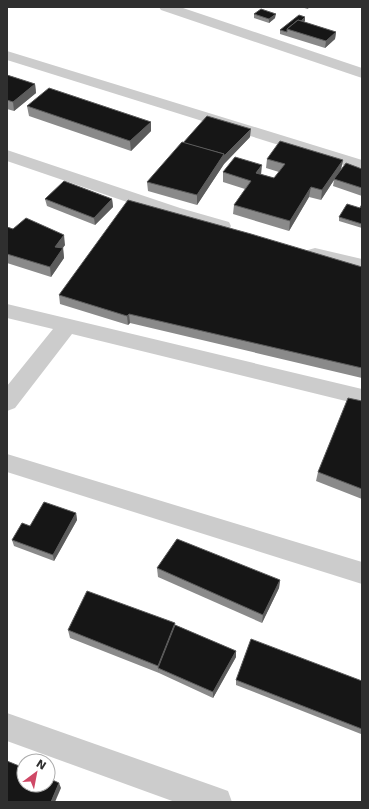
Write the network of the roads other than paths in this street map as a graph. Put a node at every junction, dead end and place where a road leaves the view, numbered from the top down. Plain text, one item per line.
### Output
1 (166, 7) edge
2 (7, 54) edge
3 (362, 73) edge
4 (7, 155) edge
5 (362, 166) edge
6 (235, 230) edge
7 (296, 248) edge
8 (362, 266) edge
9 (7, 311) edge
10 (67, 326) junction
11 (362, 397) edge
12 (7, 402) edge
13 (7, 463) edge
14 (362, 573) edge
15 (7, 727) edge
16 (217, 802) edge

1 - 3 street
2 - 5 street
4 - 6 street
7 - 8 street
9 - 10 street
10 - 11 street
10 - 12 street
13 - 14 street
15 - 16 street

